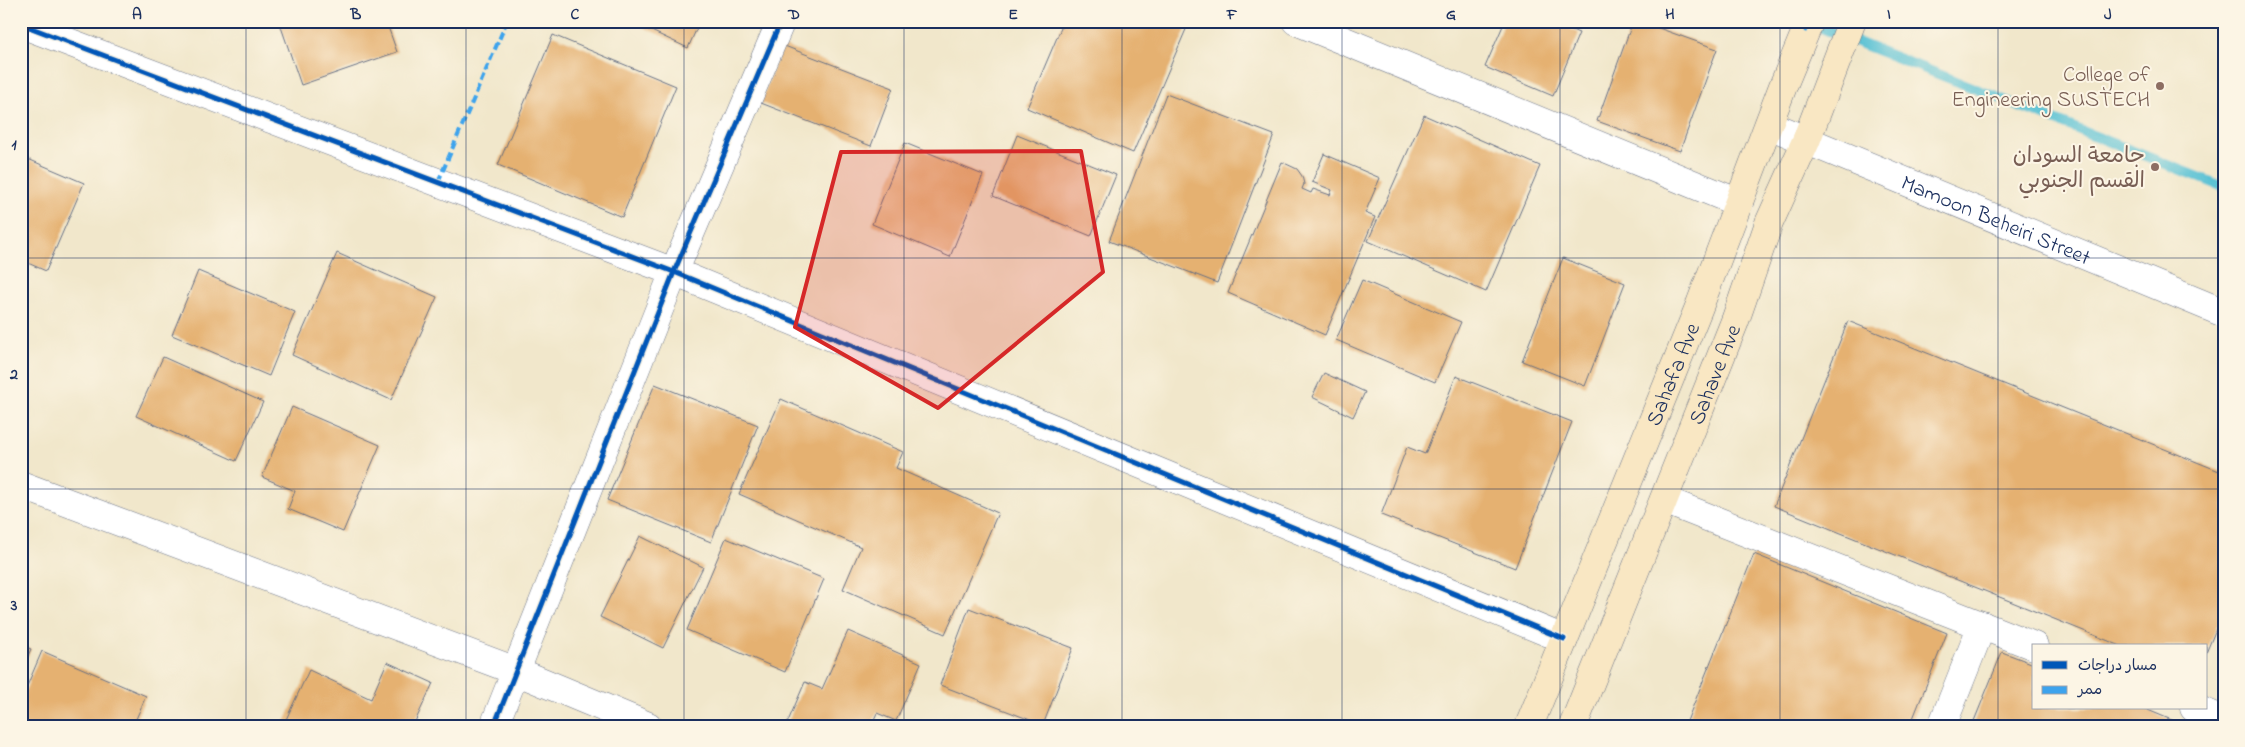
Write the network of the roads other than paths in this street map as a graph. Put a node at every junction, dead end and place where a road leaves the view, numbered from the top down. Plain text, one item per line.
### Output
1 (781, 21) edge
2 (1296, 21) edge
3 (1810, 21) edge
4 (1852, 21) edge
5 (21, 24) edge
6 (1769, 125) junction
7 (1806, 141) junction
8 (1738, 203) junction
9 (674, 272) junction
10 (2224, 313) edge
11 (21, 485) edge
12 (1664, 500) junction
13 (1982, 625) junction
14 (1564, 639) junction
15 (2032, 645) edge
16 (516, 671) junction
17 (2200, 710) edge
18 (2223, 717) edge
19 (494, 726) edge
20 (648, 726) edge
21 (1529, 726) edge
22 (1572, 726) edge
23 (1942, 726) edge

1 - 9 street
2 - 8 street
3 - 6 main road, Sahafa Ave
4 - 7 main road, Sahave Ave
5 - 9 street
6 - 7 street, Mamoon Beheiri Street
6 - 8 main road, Sahafa Ave
7 - 10 street, Mamoon Beheiri Street
7 - 12 main road, Sahave Ave
8 - 14 main road, Sahafa Ave
9 - 14 street
9 - 16 street
11 - 16 street
12 - 13 street
12 - 22 main road, Sahave Ave
13 - 15 street
13 - 23 street
14 - 21 main road, Sahafa Ave
16 - 19 street
16 - 20 street
17 - 18 street

